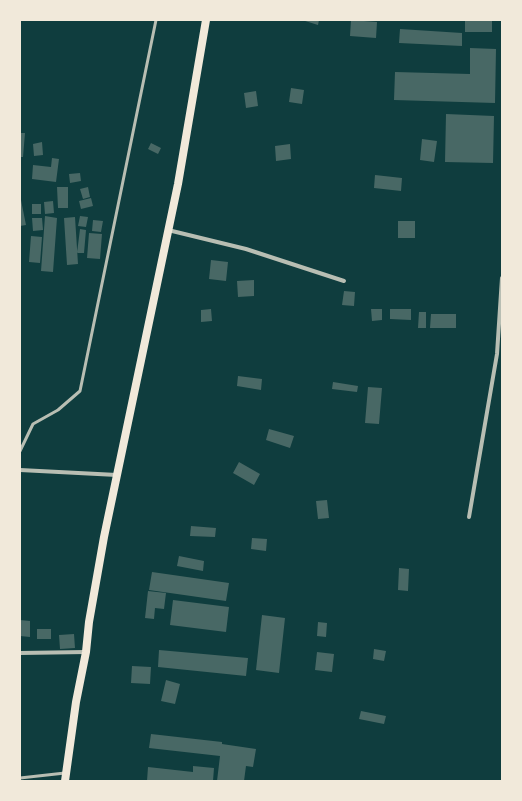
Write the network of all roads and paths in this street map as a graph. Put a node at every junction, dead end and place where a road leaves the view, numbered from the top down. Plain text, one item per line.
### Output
1 (156, 20) edge
2 (206, 20) edge
3 (168, 230) junction
4 (502, 278) edge
5 (344, 280) dead end
6 (20, 451) edge
7 (20, 470) edge
8 (117, 475) junction
9 (469, 517) dead end
10 (86, 652) junction
11 (20, 653) edge
12 (66, 777) edge
13 (20, 778) edge
14 (30, 779) edge

1 - 6 lane
2 - 3 main road
3 - 5 street
3 - 8 main road
4 - 9 street
7 - 8 street
8 - 10 main road
10 - 11 street
10 - 12 main road
12 - 14 lane
13 - 14 lane

